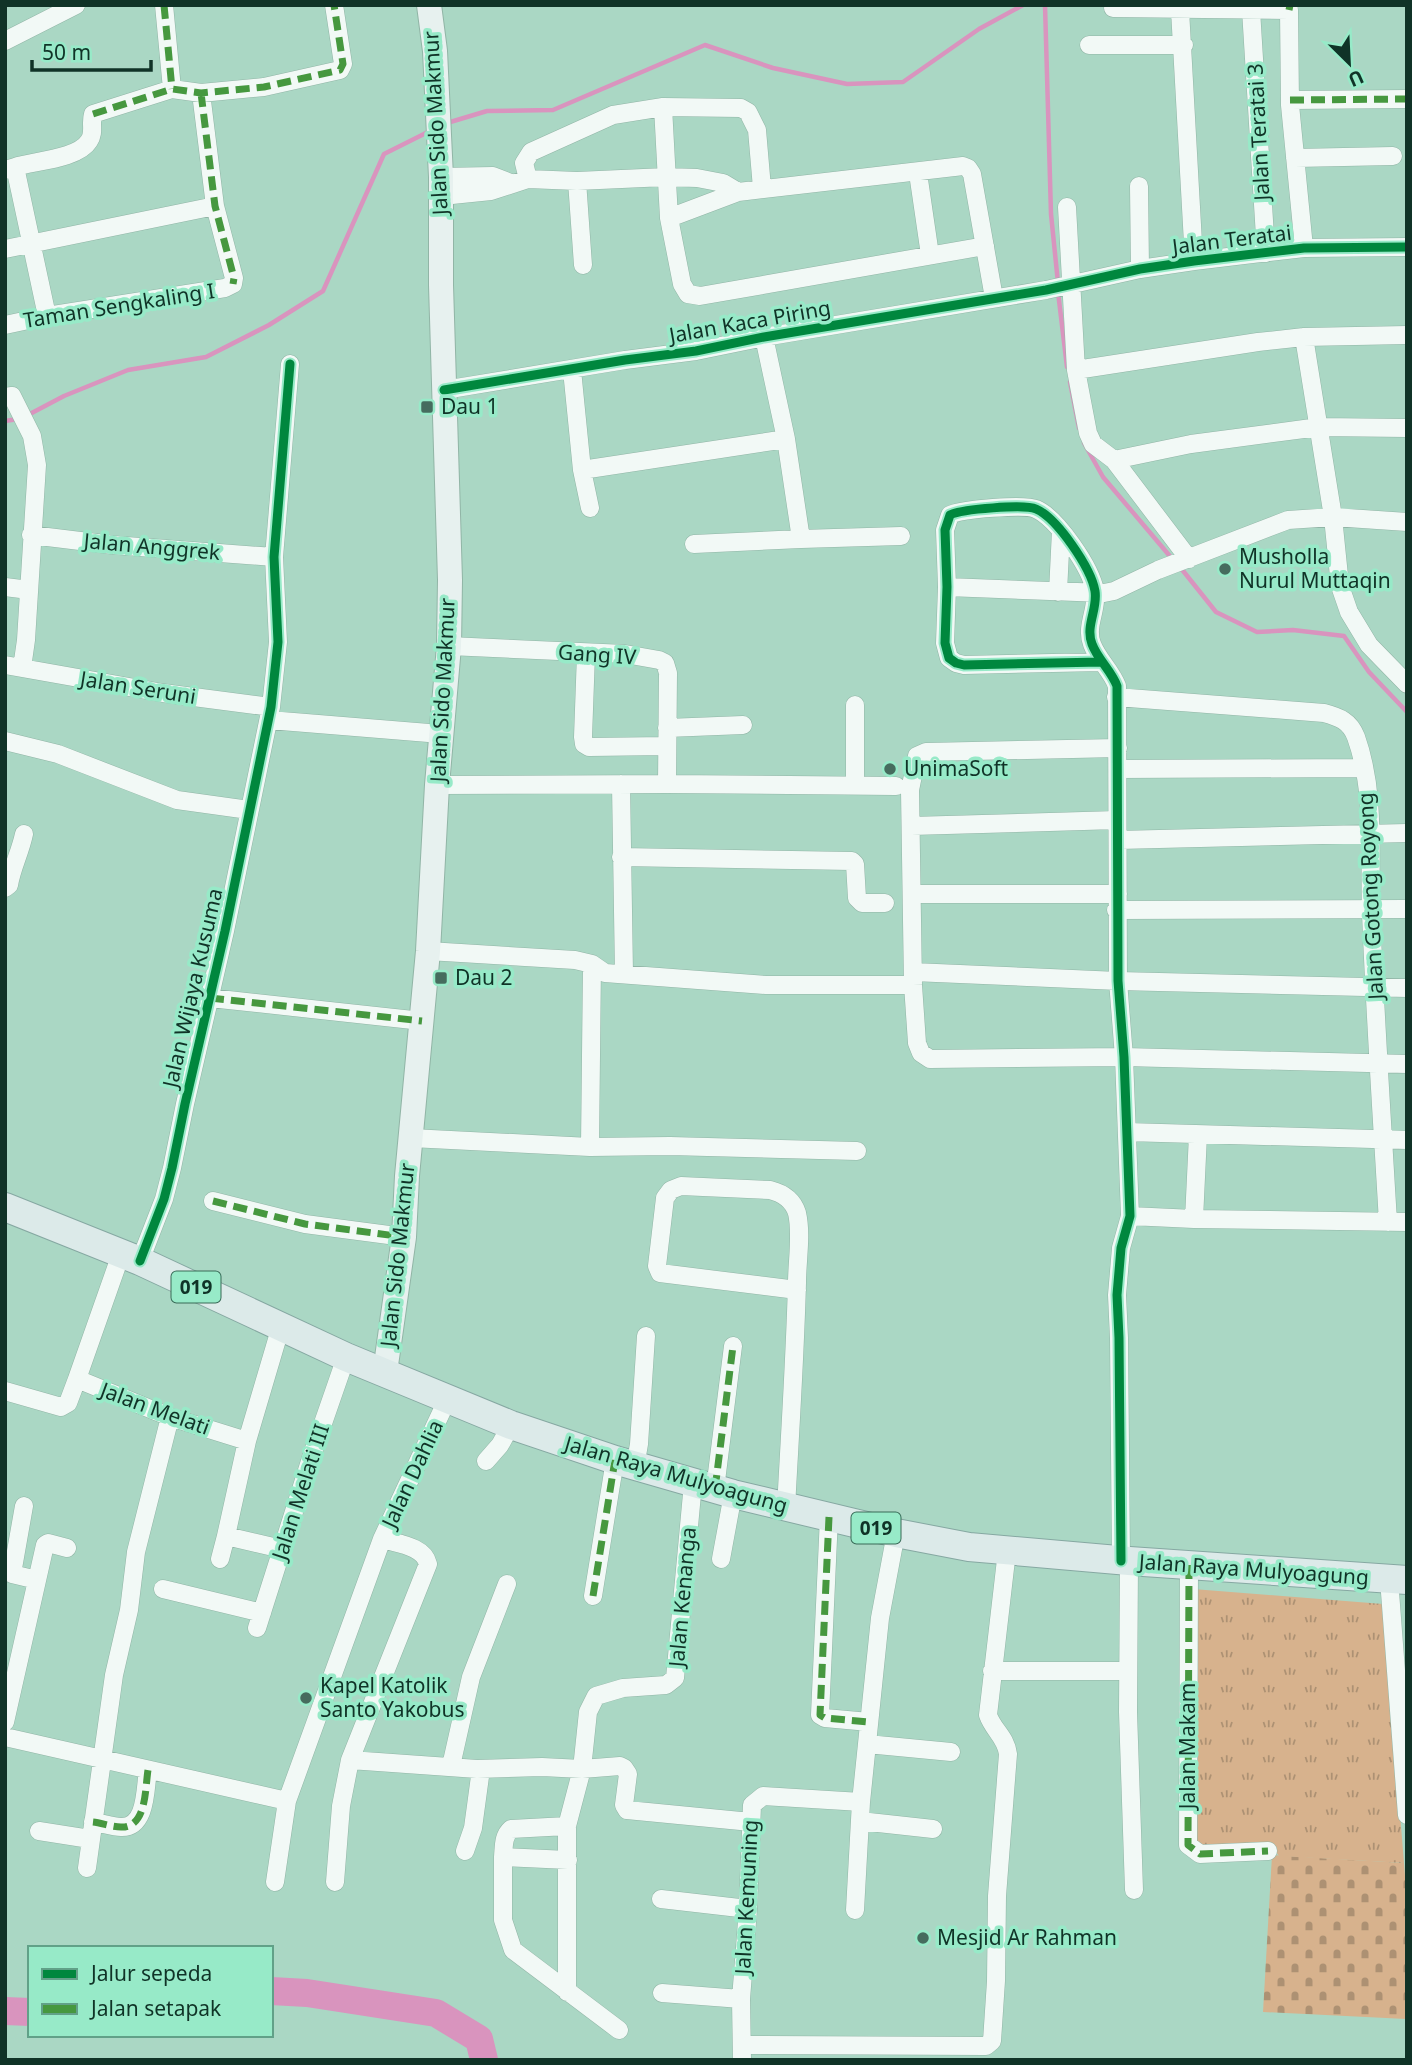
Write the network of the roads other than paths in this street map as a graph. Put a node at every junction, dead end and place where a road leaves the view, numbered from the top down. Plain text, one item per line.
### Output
1 (76, 5) edge
2 (164, 5) edge
3 (334, 5) edge
4 (429, 5) edge
5 (1113, 8) dead end
6 (1289, 8) edge
7 (1180, 10) junction
8 (1251, 10) junction
9 (5, 41) edge
10 (1089, 45) dead end
11 (1184, 45) junction
12 (172, 89) junction
13 (201, 93) junction
14 (1407, 99) edge
15 (1290, 100) junction
16 (663, 107) junction
17 (1393, 156) dead end
18 (1295, 158) junction
19 (10, 168) edge
20 (918, 173) junction
21 (666, 177) junction
22 (577, 181) junction
23 (521, 182) junction
24 (1139, 186) dead end
25 (442, 187) junction
26 (762, 188) junction
27 (738, 192) junction
28 (215, 206) junction
29 (1067, 207) dead end
30 (669, 218) junction
31 (33, 245) junction
32 (985, 246) junction
33 (1407, 247) edge
34 (1304, 248) junction
35 (5, 249) edge
36 (1266, 253) junction
37 (930, 256) junction
38 (1194, 261) junction
39 (583, 265) dead end
40 (1140, 270) junction
41 (1059, 286) junction
42 (995, 298) junction
43 (47, 316) junction
44 (5, 325) edge
45 (1407, 335) edge
46 (764, 337) junction
47 (1304, 337) junction
48 (289, 364) dead end
49 (572, 370) junction
50 (1076, 370) junction
51 (444, 390) junction
52 (11, 401) edge
53 (1319, 427) junction
54 (1407, 428) edge
55 (786, 439) junction
56 (1114, 460) junction
57 (582, 470) junction
58 (590, 508) dead end
59 (1333, 517) junction
60 (1407, 522) edge
61 (1061, 531) junction
62 (31, 536) junction
63 (901, 536) dead end
64 (801, 539) junction
65 (694, 544) dead end
66 (274, 557) junction
67 (1187, 559) junction
68 (5, 587) edge
69 (947, 587) junction
70 (29, 590) junction
71 (1058, 592) junction
72 (1096, 593) junction
73 (449, 646) junction
74 (586, 654) junction
75 (1101, 662) junction
76 (14, 666) edge
77 (1407, 684) edge
78 (1116, 697) junction
79 (855, 705) dead end
80 (270, 713) junction
81 (743, 725) dead end
82 (441, 734) junction
83 (666, 737) junction
84 (5, 741) edge
85 (1118, 748) junction
86 (1363, 768) junction
87 (1118, 769) junction
88 (621, 784) junction
89 (667, 784) junction
90 (438, 785) junction
91 (855, 785) junction
92 (896, 786) dead end
93 (249, 810) junction
94 (1117, 820) junction
95 (911, 826) junction
96 (1407, 833) edge
97 (24, 834) dead end
98 (1372, 836) junction
99 (1118, 840) junction
100 (621, 857) junction
101 (5, 888) edge
102 (912, 894) junction
103 (1117, 902) junction
104 (885, 903) dead end
105 (1407, 909) edge
106 (1371, 910) junction
107 (428, 951) junction
108 (592, 964) junction
109 (624, 974) junction
110 (909, 979) junction
111 (1118, 981) junction
112 (1376, 987) junction
113 (1407, 988) edge
114 (210, 998) junction
115 (422, 1021) junction
116 (1124, 1057) junction
117 (1378, 1064) junction
118 (1407, 1064) edge
119 (1127, 1132) junction
120 (1198, 1135) junction
121 (411, 1138) junction
122 (1384, 1140) junction
123 (1407, 1140) edge
124 (590, 1147) junction
125 (857, 1151) dead end
126 (214, 1201) dead end
127 (5, 1206) edge
128 (1130, 1216) junction
129 (1194, 1219) junction
130 (1388, 1222) junction
131 (1407, 1222) edge
132 (404, 1237) junction
133 (131, 1257) junction
134 (797, 1290) junction
135 (281, 1326) junction
136 (646, 1336) dead end
137 (733, 1346) dead end
138 (346, 1357) junction
139 (384, 1372) junction
140 (77, 1379) junction
141 (5, 1391) edge
142 (448, 1398) junction
143 (170, 1417) junction
144 (511, 1425) junction
145 (247, 1441) junction
146 (486, 1461) dead end
147 (625, 1464) junction
148 (714, 1488) junction
149 (24, 1506) dead end
150 (786, 1508) junction
151 (829, 1517) junction
152 (896, 1533) junction
153 (226, 1536) junction
154 (382, 1539) junction
155 (68, 1548) dead end
156 (282, 1549) junction
157 (1007, 1551) junction
158 (220, 1559) dead end
159 (721, 1559) dead end
160 (1125, 1561) junction
161 (1189, 1564) junction
162 (1398, 1579) edge
163 (37, 1580) junction
164 (507, 1584) dead end
165 (163, 1589) dead end
166 (593, 1596) dead end
167 (992, 1671) junction
168 (1128, 1671) junction
169 (5, 1722) edge
170 (869, 1722) junction
171 (5, 1737) edge
172 (867, 1744) junction
173 (951, 1752) dead end
174 (101, 1760) junction
175 (350, 1760) junction
176 (451, 1766) junction
177 (481, 1769) junction
178 (582, 1769) junction
179 (148, 1770) junction
180 (287, 1801) junction
181 (861, 1802) junction
182 (1407, 1815) edge
183 (860, 1821) junction
184 (751, 1822) junction
185 (567, 1826) junction
186 (933, 1829) dead end
187 (92, 1830) junction
188 (39, 1831) dead end
189 (465, 1851) dead end
190 (1268, 1851) dead end
191 (503, 1857) junction
192 (568, 1860) junction
193 (87, 1868) dead end
194 (275, 1882) dead end
195 (335, 1882) dead end
196 (1134, 1891) dead end
197 (661, 1899) dead end
198 (748, 1909) junction
199 (855, 1910) dead end
200 (567, 1992) junction
201 (662, 1993) dead end
202 (741, 1999) junction
203 (619, 2029) dead end
204 (742, 2053) edge

1 - 9 street
2 - 12 street
3 - 13 street
4 - 25 main road, Jalan Sido Makmur
5 - 7 street
6 - 8 street
6 - 15 street
7 - 8 street
7 - 11 street
8 - 36 street, Jalan Teratai 3
10 - 11 street
11 - 38 street
12 - 13 street
12 - 19 street
13 - 28 street
14 - 15 street
15 - 18 street
16 - 21 street
16 - 23 street
16 - 26 street
17 - 18 street
18 - 34 street
19 - 31 street
20 - 26 street
20 - 32 street
20 - 37 street
21 - 22 street
21 - 27 street
21 - 30 street
22 - 23 street
22 - 39 street
23 - 25 street
24 - 40 street
25 - 51 main road, Jalan Sido Makmur
26 - 27 street
27 - 30 street
28 - 31 street
28 - 43 street, Taman Sengkaling I
29 - 41 street
30 - 37 street
31 - 35 street
31 - 43 street
32 - 37 street
32 - 42 street
33 - 34 street, Jalan Teratai
34 - 36 street, Jalan Teratai
36 - 38 street, Jalan Teratai
38 - 40 street, Jalan Teratai
40 - 41 street, Jalan Teratai
41 - 42 street, Jalan Kaca Piring
41 - 50 street
42 - 46 street, Jalan Kaca Piring
43 - 44 street, Taman Sengkaling I
45 - 47 street
46 - 49 street, Jalan Kaca Piring
46 - 55 street
47 - 50 street
47 - 53 street
48 - 66 street, Jalan Wijaya Kusuma
49 - 51 street, Jalan Kaca Piring
49 - 57 street
50 - 56 street
51 - 73 main road, Jalan Sido Makmur
52 - 62 street
53 - 54 street
53 - 56 street
53 - 59 street
55 - 57 street
55 - 64 street
56 - 67 street
57 - 58 street
59 - 60 street
59 - 67 street
59 - 77 street
61 - 69 street
61 - 71 street
61 - 72 street
62 - 66 street, Jalan Anggrek
62 - 70 street
63 - 64 street
64 - 65 street
66 - 80 street, Jalan Wijaya Kusuma
67 - 72 street
68 - 70 street
69 - 71 street
69 - 75 street
70 - 76 street
71 - 72 street
72 - 75 street
73 - 74 street, Gang IV
73 - 82 main road, Jalan Sido Makmur
74 - 83 street, Gang IV
74 - 83 street
75 - 78 street
76 - 80 street, Jalan Seruni
78 - 85 street
78 - 86 street, Jalan Gotong Royong
79 - 91 street
80 - 82 street, Jalan Seruni
80 - 93 street, Jalan Wijaya Kusuma
81 - 83 street
82 - 90 main road, Jalan Sido Makmur
83 - 89 street, Gang IV
84 - 93 street
85 - 87 street
85 - 95 street
86 - 87 street
86 - 98 street, Jalan Gotong Royong
87 - 94 street
88 - 89 street
88 - 90 street
88 - 100 street
89 - 91 street
90 - 107 main road, Jalan Sido Makmur
91 - 92 street
93 - 114 street, Jalan Wijaya Kusuma
94 - 95 street
94 - 99 street
95 - 102 street
96 - 98 street
97 - 101 street
98 - 99 street
98 - 106 street, Jalan Gotong Royong
99 - 103 street
100 - 104 street
100 - 109 street
102 - 103 street
102 - 110 street
103 - 106 street
103 - 111 street
105 - 106 street
106 - 112 street, Jalan Gotong Royong
107 - 108 street
107 - 115 main road, Jalan Sido Makmur
108 - 109 street
108 - 124 street
109 - 110 street
110 - 111 street
110 - 116 street
111 - 112 street
111 - 116 street
112 - 113 street
112 - 117 street, Jalan Gotong Royong
114 - 115 street
114 - 133 street, Jalan Wijaya Kusuma
115 - 121 main road, Jalan Sido Makmur
116 - 117 street
116 - 119 street
117 - 118 street
117 - 122 street, Jalan Gotong Royong
119 - 120 street
119 - 128 street
120 - 122 street
120 - 129 street
121 - 124 street
121 - 132 main road, Jalan Sido Makmur
122 - 123 street
122 - 130 street, Jalan Gotong Royong
124 - 125 street
126 - 132 street
127 - 133 main road, Jalan Raya Mulyoagung / 019
128 - 129 street
128 - 160 street
129 - 130 street
130 - 131 street
132 - 139 main road, Jalan Sido Makmur
133 - 135 main road, Jalan Raya Mulyoagung / 019
133 - 140 street, Jalan Melati
134 - 134 street
134 - 150 street
135 - 138 main road, Jalan Raya Mulyoagung / 019
135 - 145 street
136 - 147 street
137 - 148 street
138 - 139 main road, Jalan Raya Mulyoagung / 019
138 - 156 street, Jalan Melati III
139 - 142 main road, Jalan Raya Mulyoagung / 019
140 - 141 street
140 - 143 street, Jalan Melati
142 - 144 main road, Jalan Raya Mulyoagung / 019
142 - 154 street, Jalan Dahlia
143 - 145 street, Jalan Melati
143 - 174 street
144 - 146 street
144 - 147 main road, Jalan Raya Mulyoagung / 019
145 - 153 street
147 - 148 main road, Jalan Raya Mulyoagung / 019
147 - 166 street
148 - 150 main road, Jalan Raya Mulyoagung / 019
148 - 159 street
148 - 178 street, Jalan Kenanga
149 - 163 street
150 - 151 main road, Jalan Raya Mulyoagung / 019
151 - 152 main road, Jalan Raya Mulyoagung / 019
151 - 170 street
152 - 157 main road, Jalan Raya Mulyoagung / 019
152 - 170 street
153 - 156 street
153 - 158 street
154 - 175 street, Jalan Dahlia
154 - 180 street
155 - 163 street
156 - 165 street, Jalan Melati III
157 - 160 main road, Jalan Raya Mulyoagung / 019
157 - 167 street
160 - 161 main road, Jalan Raya Mulyoagung / 019
160 - 168 street
161 - 162 main road, Jalan Raya Mulyoagung / 019
161 - 190 street, Jalan Makam
162 - 182 street
163 - 169 street
164 - 176 street
167 - 168 street
167 - 204 street
168 - 196 street
170 - 172 street
171 - 174 street
172 - 173 street
172 - 181 street
174 - 179 street
174 - 187 street
175 - 176 street
175 - 195 street, Jalan Dahlia
176 - 177 street
177 - 178 street
177 - 189 street
178 - 184 street
178 - 185 street
179 - 180 street
179 - 187 street
180 - 194 street
181 - 183 street
181 - 184 street, Jalan Kemuning
183 - 186 street
183 - 199 street
184 - 198 street, Jalan Kemuning
185 - 191 street
185 - 192 street
187 - 188 street
187 - 193 street
191 - 192 street
191 - 200 street
192 - 200 street
197 - 198 street
198 - 202 street, Jalan Kemuning
200 - 203 street
201 - 202 street
202 - 204 street, Jalan Kemuning

